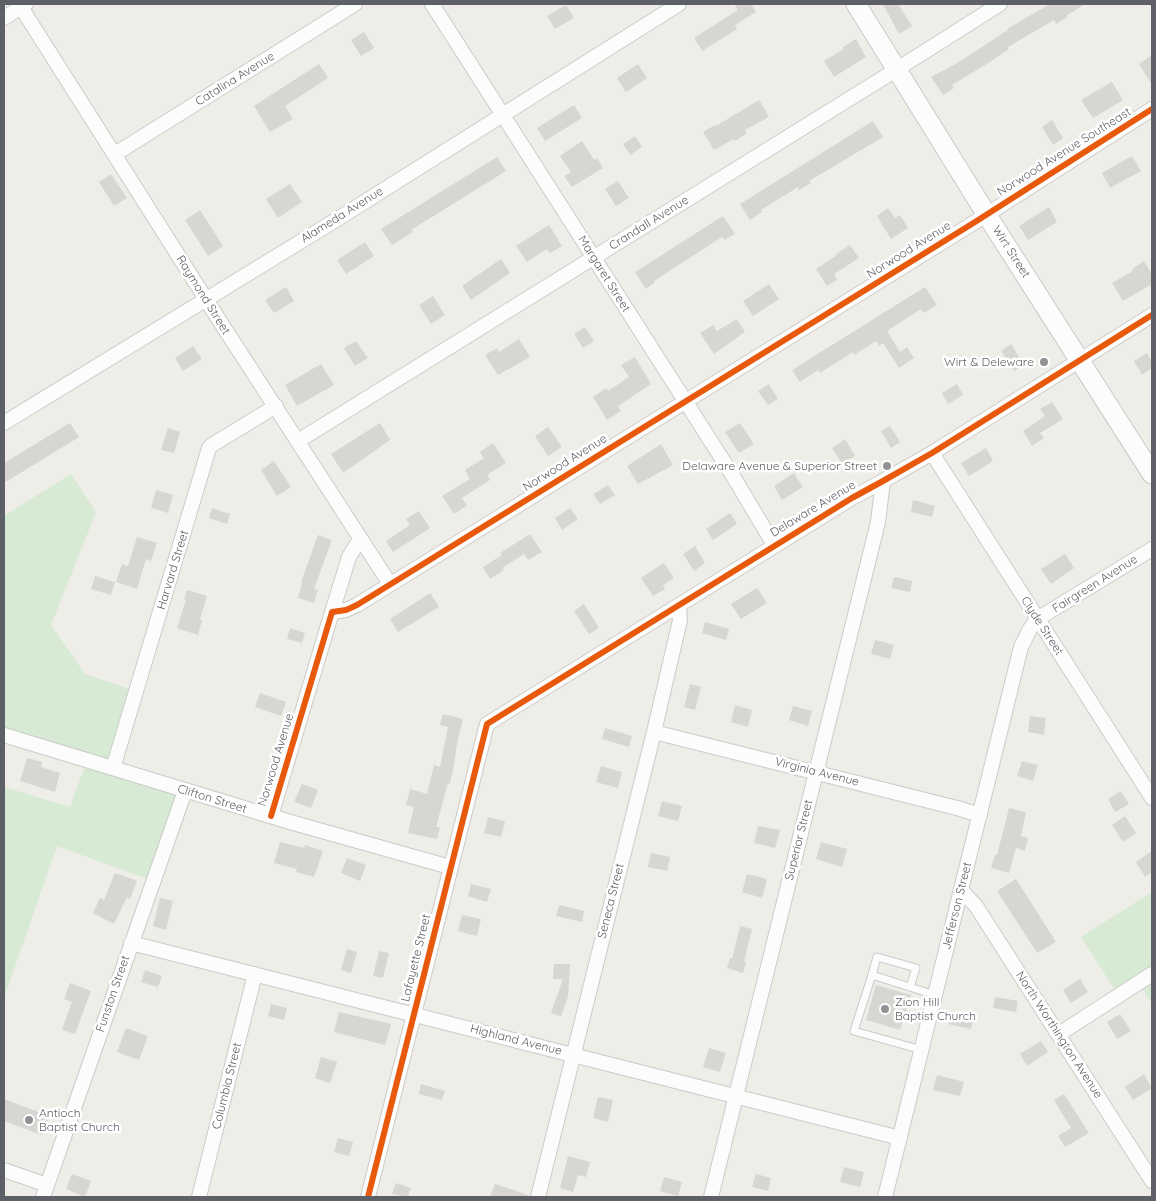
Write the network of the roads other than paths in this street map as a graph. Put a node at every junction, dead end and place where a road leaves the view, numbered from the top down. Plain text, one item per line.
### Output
1 (355, 4) edge
2 (432, 4) edge
3 (679, 4) edge
4 (856, 4) edge
5 (1000, 4) edge
6 (22, 5) edge
7 (4, 18) edge
8 (898, 69) junction
9 (1152, 109) edge
10 (502, 114) junction
11 (115, 154) junction
12 (987, 215) junction
13 (594, 257) junction
14 (206, 298) junction
15 (1152, 315) edge
16 (1080, 361) junction
17 (685, 402) junction
18 (276, 406) junction
19 (4, 423) edge
20 (298, 441) junction
21 (932, 453) junction
22 (1152, 474) edge
23 (884, 482) junction
24 (360, 539) junction
25 (774, 545) junction
26 (1152, 549) edge
27 (390, 584) junction
28 (679, 605) junction
29 (332, 612) junction
30 (1038, 619) junction
31 (487, 724) joint
32 (654, 732) junction
33 (4, 735) edge
34 (113, 768) junction
35 (816, 772) junction
36 (185, 791) junction
37 (1152, 798) edge
38 (980, 815) junction
39 (270, 816) junction
40 (450, 866) junction
41 (962, 892) junction
42 (131, 943) junction
43 (254, 974) junction
44 (1152, 974) edge
45 (872, 975) junction
46 (910, 987) junction
47 (935, 995) junction
48 (414, 1014) junction
49 (1058, 1034) junction
50 (922, 1050) junction
51 (573, 1055) junction
52 (736, 1096) junction
53 (900, 1138) junction
54 (4, 1170) edge
55 (1152, 1181) edge
56 (45, 1191) edge
57 (198, 1197) edge
58 (368, 1197) edge
59 (538, 1197) edge
60 (711, 1197) edge
61 (885, 1197) edge

1 - 11 street, Catalina Avenue
2 - 10 street, Margaret Street
3 - 10 street, Alameda Avenue
4 - 8 main road, Wirt Street
5 - 8 street, Crandall Avenue
6 - 7 street
6 - 11 street, Raymond Street
8 - 12 main road, Wirt Street
8 - 13 street, Crandall Avenue
9 - 12 street, Norwood Avenue Southeast
10 - 13 street, Margaret Street
10 - 14 street, Alameda Avenue
11 - 14 street, Raymond Street
12 - 16 main road, Wirt Street
12 - 17 street, Norwood Avenue
13 - 17 street, Margaret Street
13 - 20 street, Crandall Avenue
14 - 18 street, Raymond Street
14 - 19 street, Alameda Avenue
15 - 16 street, Delaware Avenue
16 - 21 street, Delaware Avenue
16 - 22 main road, Wirt Street
17 - 25 street, Margaret Street
17 - 27 street, Norwood Avenue
18 - 20 street, Raymond Street
18 - 34 street, Harvard Street
20 - 24 street, Raymond Street
21 - 23 street, Delaware Avenue
21 - 30 street, Clyde Street
23 - 25 street, Delaware Avenue
23 - 35 street, Superior Street
24 - 27 street, Raymond Street
24 - 29 street
25 - 28 street, Delaware Avenue
26 - 30 street, Fairgreen Avenue
27 - 29 street, Norwood Avenue
28 - 31 street, Delaware Avenue
28 - 32 street, Seneca Street
29 - 39 street, Norwood Avenue
30 - 37 street, Clyde Street
30 - 38 street, Jefferson Street
31 - 40 street, Lafayette Street
32 - 35 street, Virginia Avenue
32 - 51 street, Seneca Street
33 - 34 street, Clifton Street
34 - 36 street, Clifton Street
35 - 38 street, Virginia Avenue
35 - 52 street, Superior Street
36 - 39 street, Clifton Street
36 - 42 street, Funston Street
38 - 41 street, Jefferson Street
39 - 40 street, Clifton Street
40 - 48 street, Lafayette Street
41 - 47 street, Jefferson Street
41 - 49 street, North Worthington Avenue
42 - 43 street, Highland Avenue
42 - 56 street, Funston Street
43 - 48 street, Highland Avenue
43 - 57 street, Columbia Street
44 - 49 street
45 - 46 lane
45 - 46 lane
45 - 50 lane
46 - 47 lane
47 - 50 street, Jefferson Street
48 - 51 street, Highland Avenue
48 - 58 street, Lafayette Street
49 - 55 street, North Worthington Avenue
50 - 53 street, Jefferson Street
51 - 52 street, Highland Avenue
51 - 59 street, Seneca Street
52 - 53 street, Highland Avenue
52 - 60 street, Superior Street
53 - 61 street, Jefferson Street
54 - 56 street

